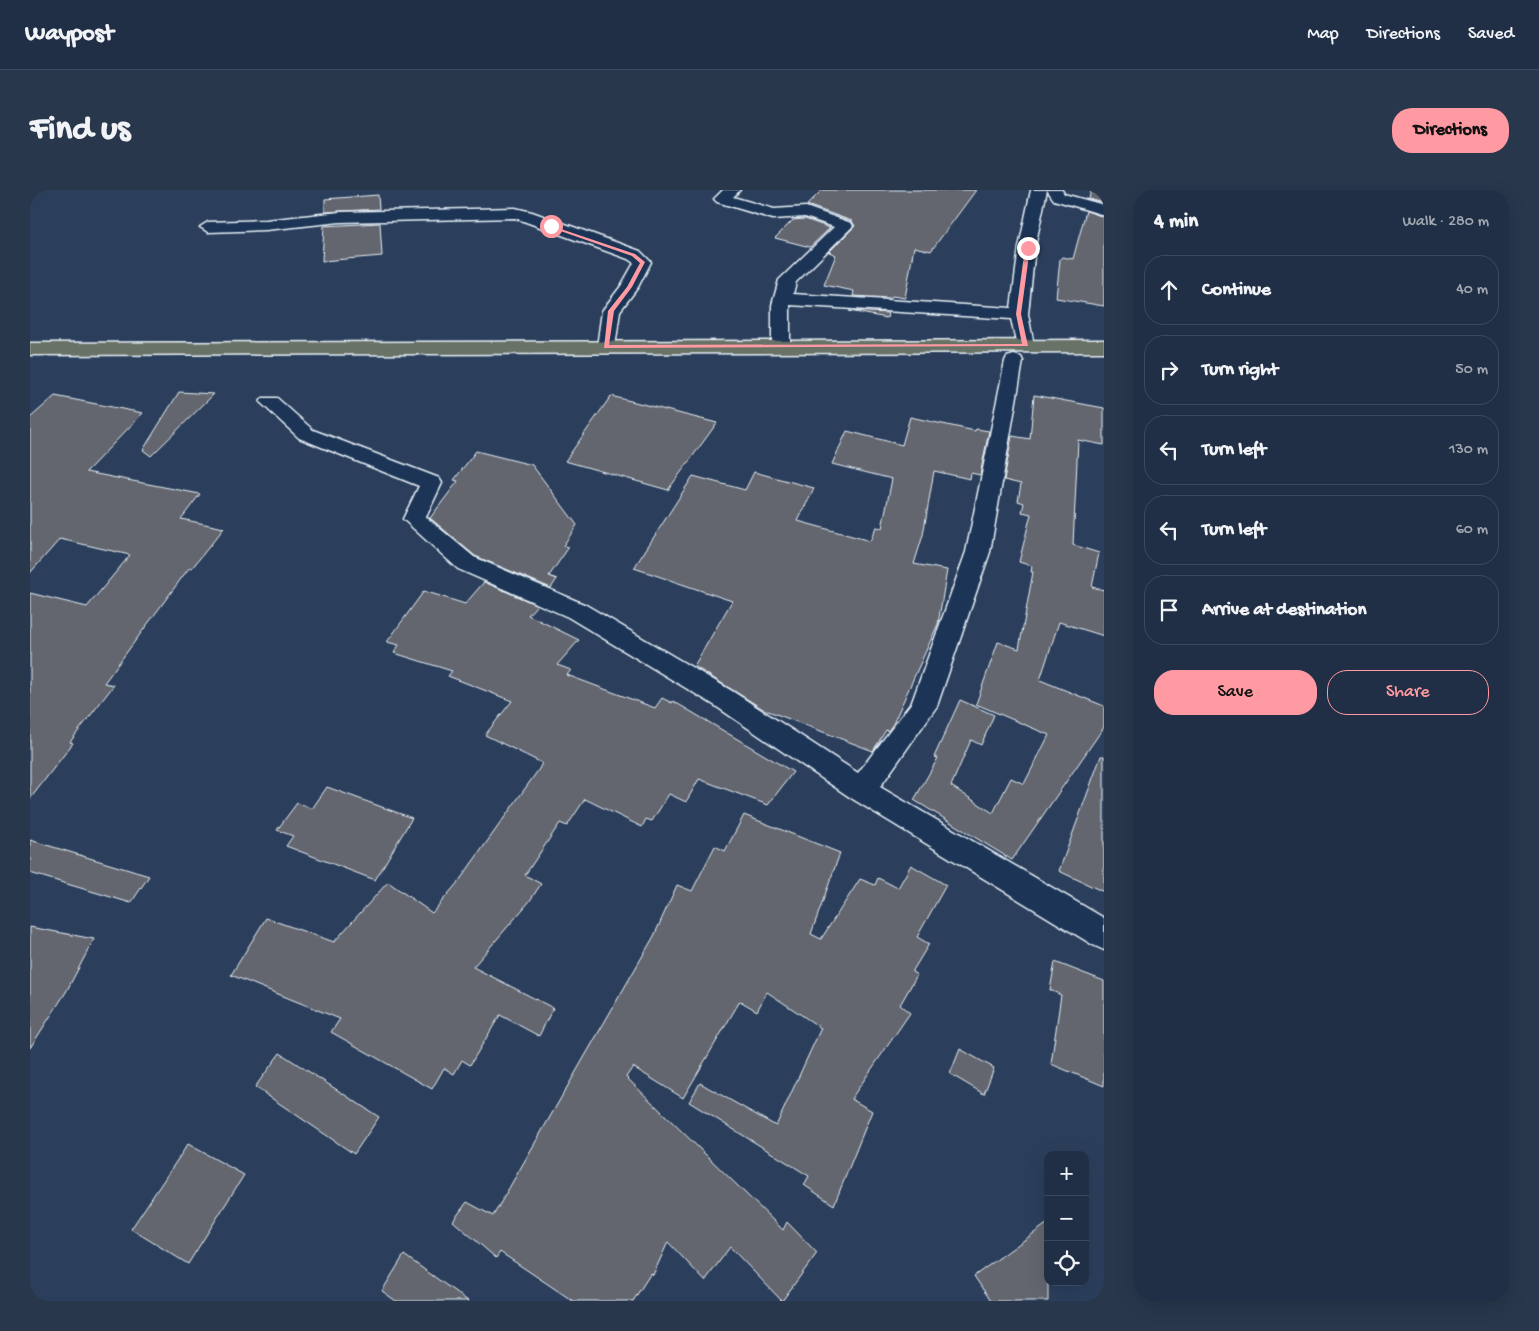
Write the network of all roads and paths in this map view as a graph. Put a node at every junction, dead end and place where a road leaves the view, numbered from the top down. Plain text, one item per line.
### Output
1 (732, 190) edge
2 (1039, 190) edge
3 (1054, 190) edge
4 (1104, 210) edge
5 (208, 228) dead end
6 (782, 299) junction
7 (1019, 314) junction
8 (1104, 346) edge
9 (606, 347) junction
10 (781, 348) junction
11 (30, 349) edge
12 (1019, 353) junction
13 (1104, 360) edge
14 (30, 361) edge
15 (270, 402) dead end
16 (860, 790) junction
17 (1104, 935) edge

1 - 6 street
2 - 7 street
3 - 4 street
5 - 9 street
6 - 7 street
6 - 10 street
7 - 12 street
8 - 12 main road
9 - 10 main road
9 - 11 main road
10 - 12 main road
12 - 13 main road
12 - 14 main road
12 - 16 street
15 - 16 street
16 - 17 street

